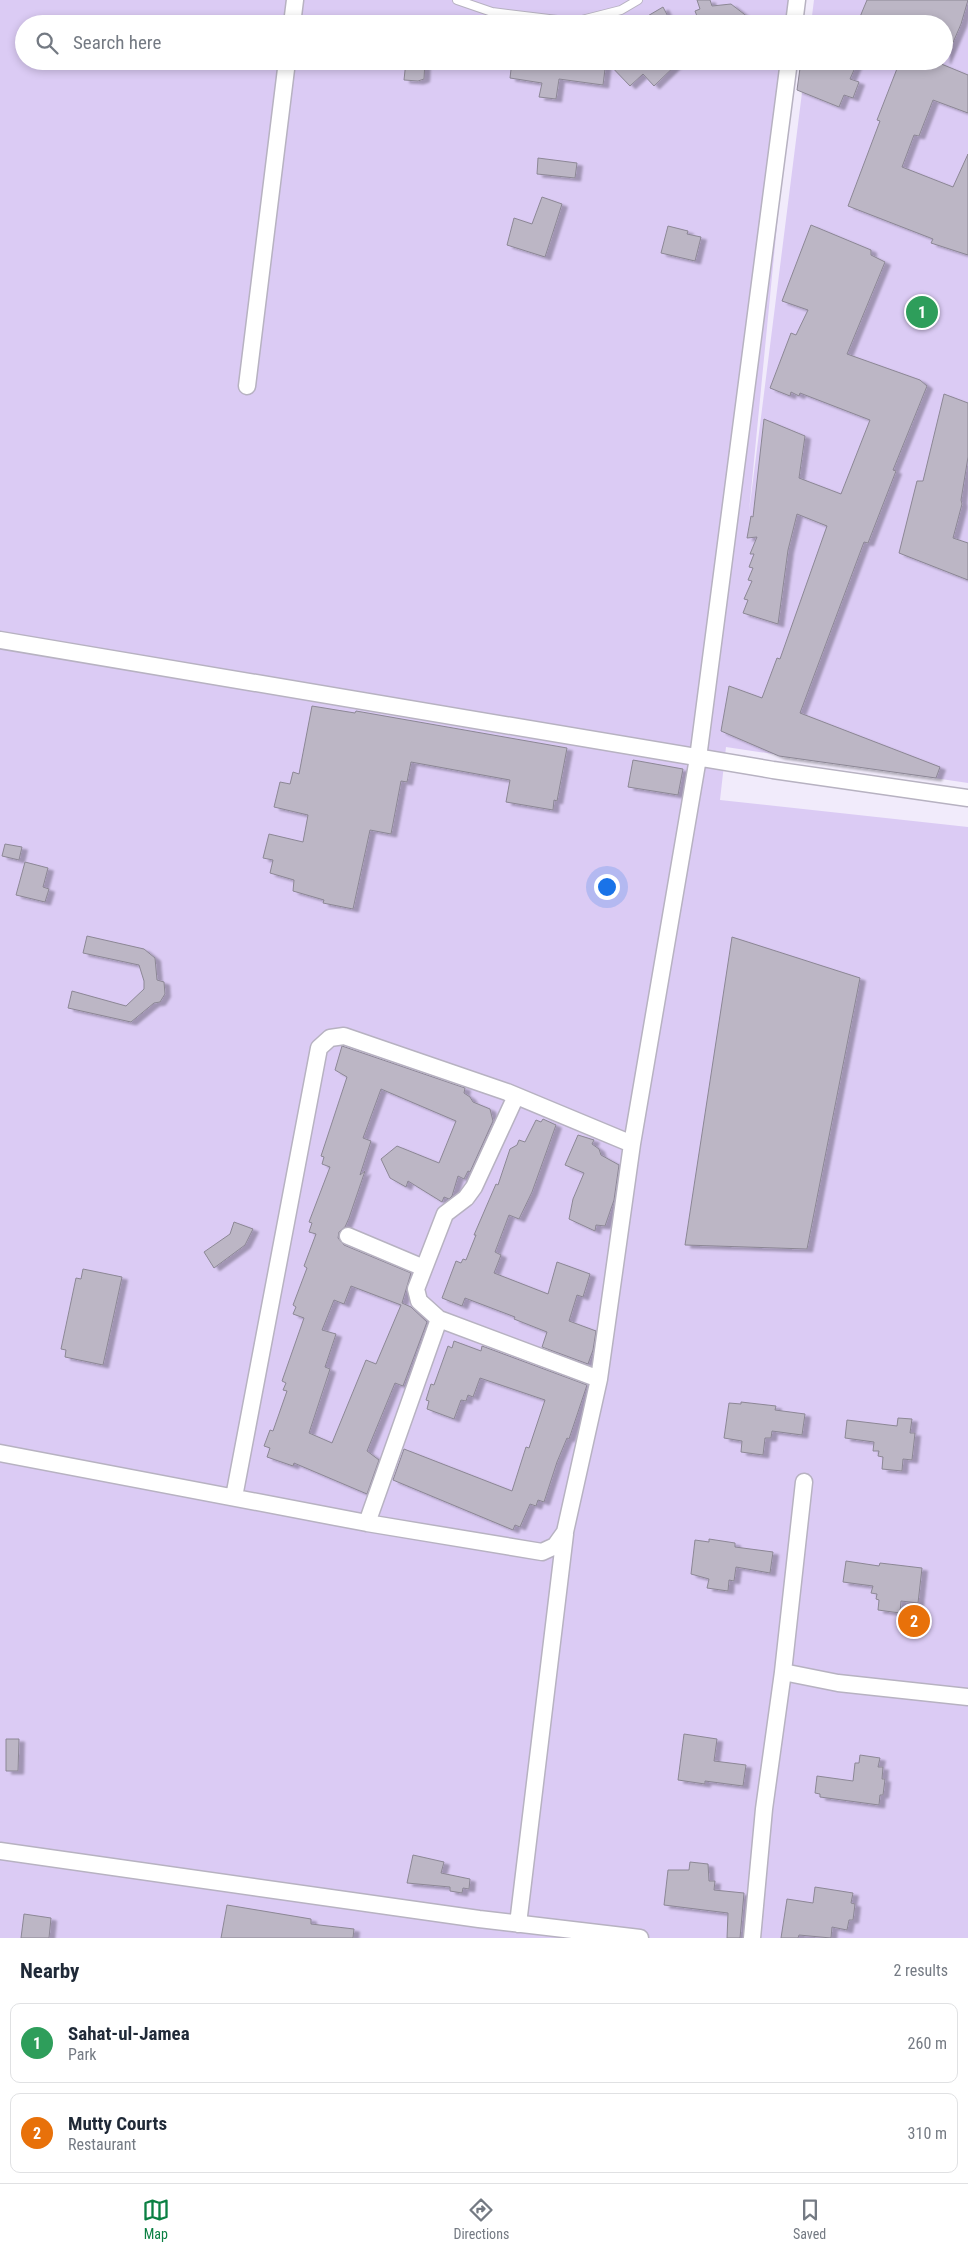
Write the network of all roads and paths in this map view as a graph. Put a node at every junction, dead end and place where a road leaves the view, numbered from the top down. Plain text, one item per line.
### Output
1 (295, 0) edge
2 (458, 0) edge
3 (638, 0) edge
4 (797, 0) edge
5 (293, 15) edge
6 (517, 15) edge
7 (601, 15) edge
8 (795, 15) edge
9 (286, 70) edge
10 (788, 70) edge
11 (247, 386) dead end
12 (0, 640) edge
13 (698, 758) junction
14 (968, 798) edge
15 (516, 1096) junction
16 (632, 1144) junction
17 (348, 1236) dead end
18 (424, 1268) junction
19 (439, 1319) junction
20 (599, 1379) junction
21 (0, 1453) edge
22 (804, 1482) dead end
23 (234, 1497) junction
24 (367, 1523) junction
25 (565, 1532) junction
26 (784, 1672) junction
27 (968, 1697) edge
28 (0, 1851) edge
29 (518, 1924) junction
30 (640, 1938) edge
31 (752, 1938) edge

1 - 5 street
2 - 6 lane
3 - 7 lane
4 - 8 street
9 - 11 street
10 - 13 street
12 - 13 street
13 - 14 street
13 - 16 street
15 - 16 street
15 - 18 street
15 - 23 street
16 - 20 street
17 - 18 street
18 - 19 street
19 - 20 street
19 - 24 street
20 - 25 street
21 - 23 street
22 - 26 street
23 - 24 street
24 - 25 street
25 - 29 street
26 - 27 street
26 - 31 street
28 - 29 street
29 - 30 street

